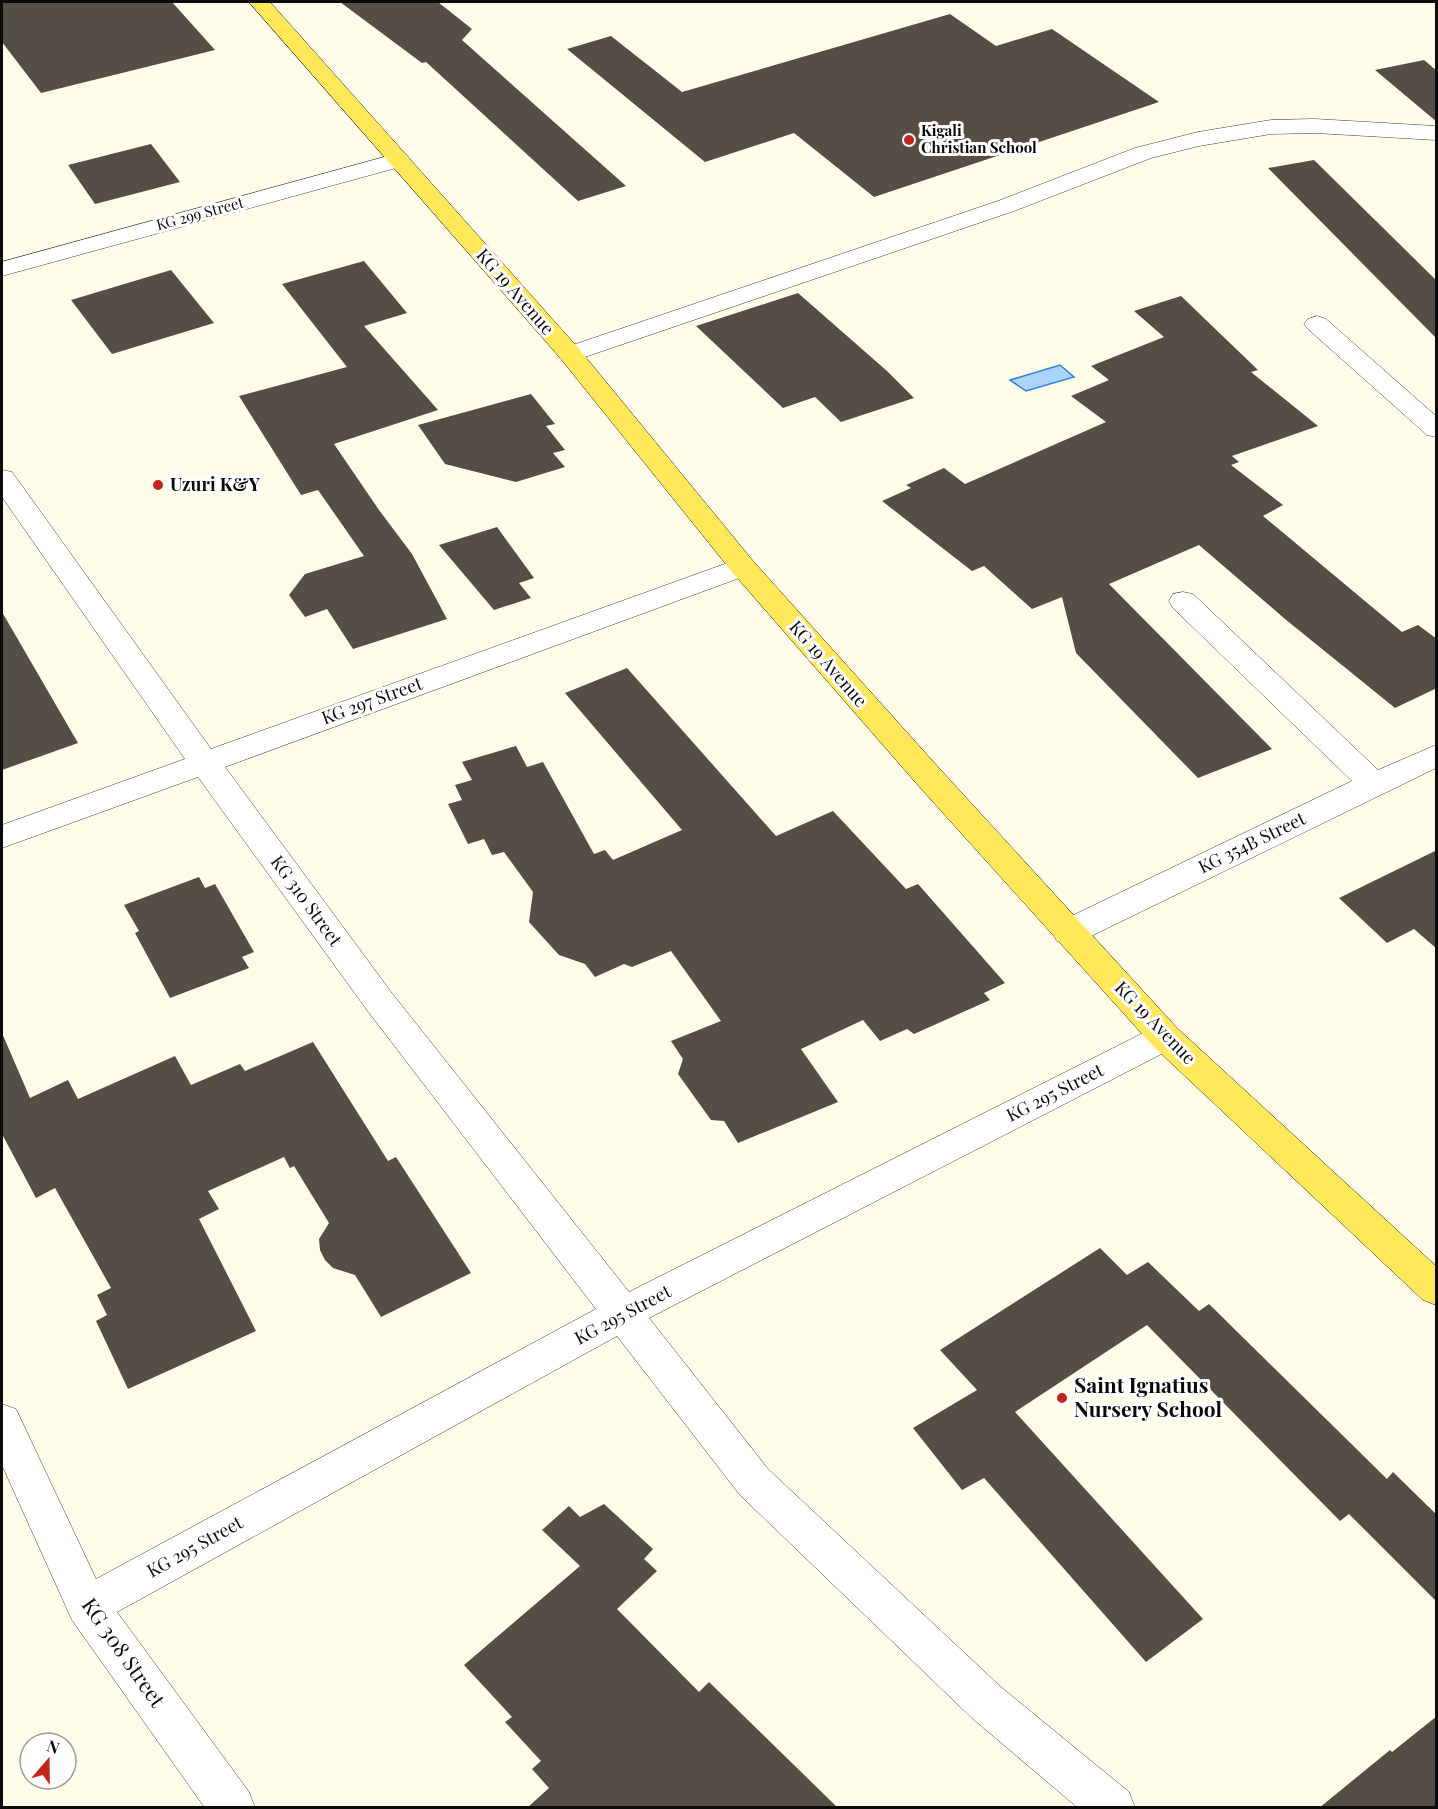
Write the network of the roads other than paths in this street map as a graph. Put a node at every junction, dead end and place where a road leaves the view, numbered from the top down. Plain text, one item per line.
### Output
1 (259, 2) edge
2 (1437, 134) edge
3 (399, 160) junction
4 (2, 269) edge
5 (1317, 324) dead end
6 (570, 354) junction
7 (1437, 395) edge
8 (1407, 403) junction
9 (1437, 429) edge
10 (2, 478) edge
11 (743, 567) junction
12 (1183, 601) dead end
13 (1437, 756) edge
14 (204, 762) junction
15 (1374, 784) junction
16 (2, 837) edge
17 (1069, 932) junction
18 (1165, 1037) junction
19 (1437, 1289) edge
20 (622, 1314) junction
21 (2, 1422) edge
22 (87, 1606) junction
23 (233, 1808) edge
24 (1113, 1808) edge

1 - 3 main road, KG 19 Avenue
2 - 6 street
3 - 4 street, KG 299 Street
3 - 6 main road, KG 19 Avenue
5 - 8 street
6 - 11 main road, KG 19 Avenue
7 - 8 street
8 - 9 street
10 - 14 street, KG 310 Street
11 - 14 street, KG 297 Street
11 - 17 main road, KG 19 Avenue
12 - 15 street
13 - 15 street, KG 354B Street
14 - 16 street, KG 297 Street
14 - 20 street, KG 310 Street
15 - 17 street, KG 354B Street
17 - 18 main road, KG 19 Avenue
18 - 19 main road, KG 19 Avenue
18 - 20 street, KG 295 Street
20 - 22 street, KG 295 Street
20 - 24 street, KG 310 Street
21 - 22 street, KG 308 Street
22 - 23 street, KG 308 Street

